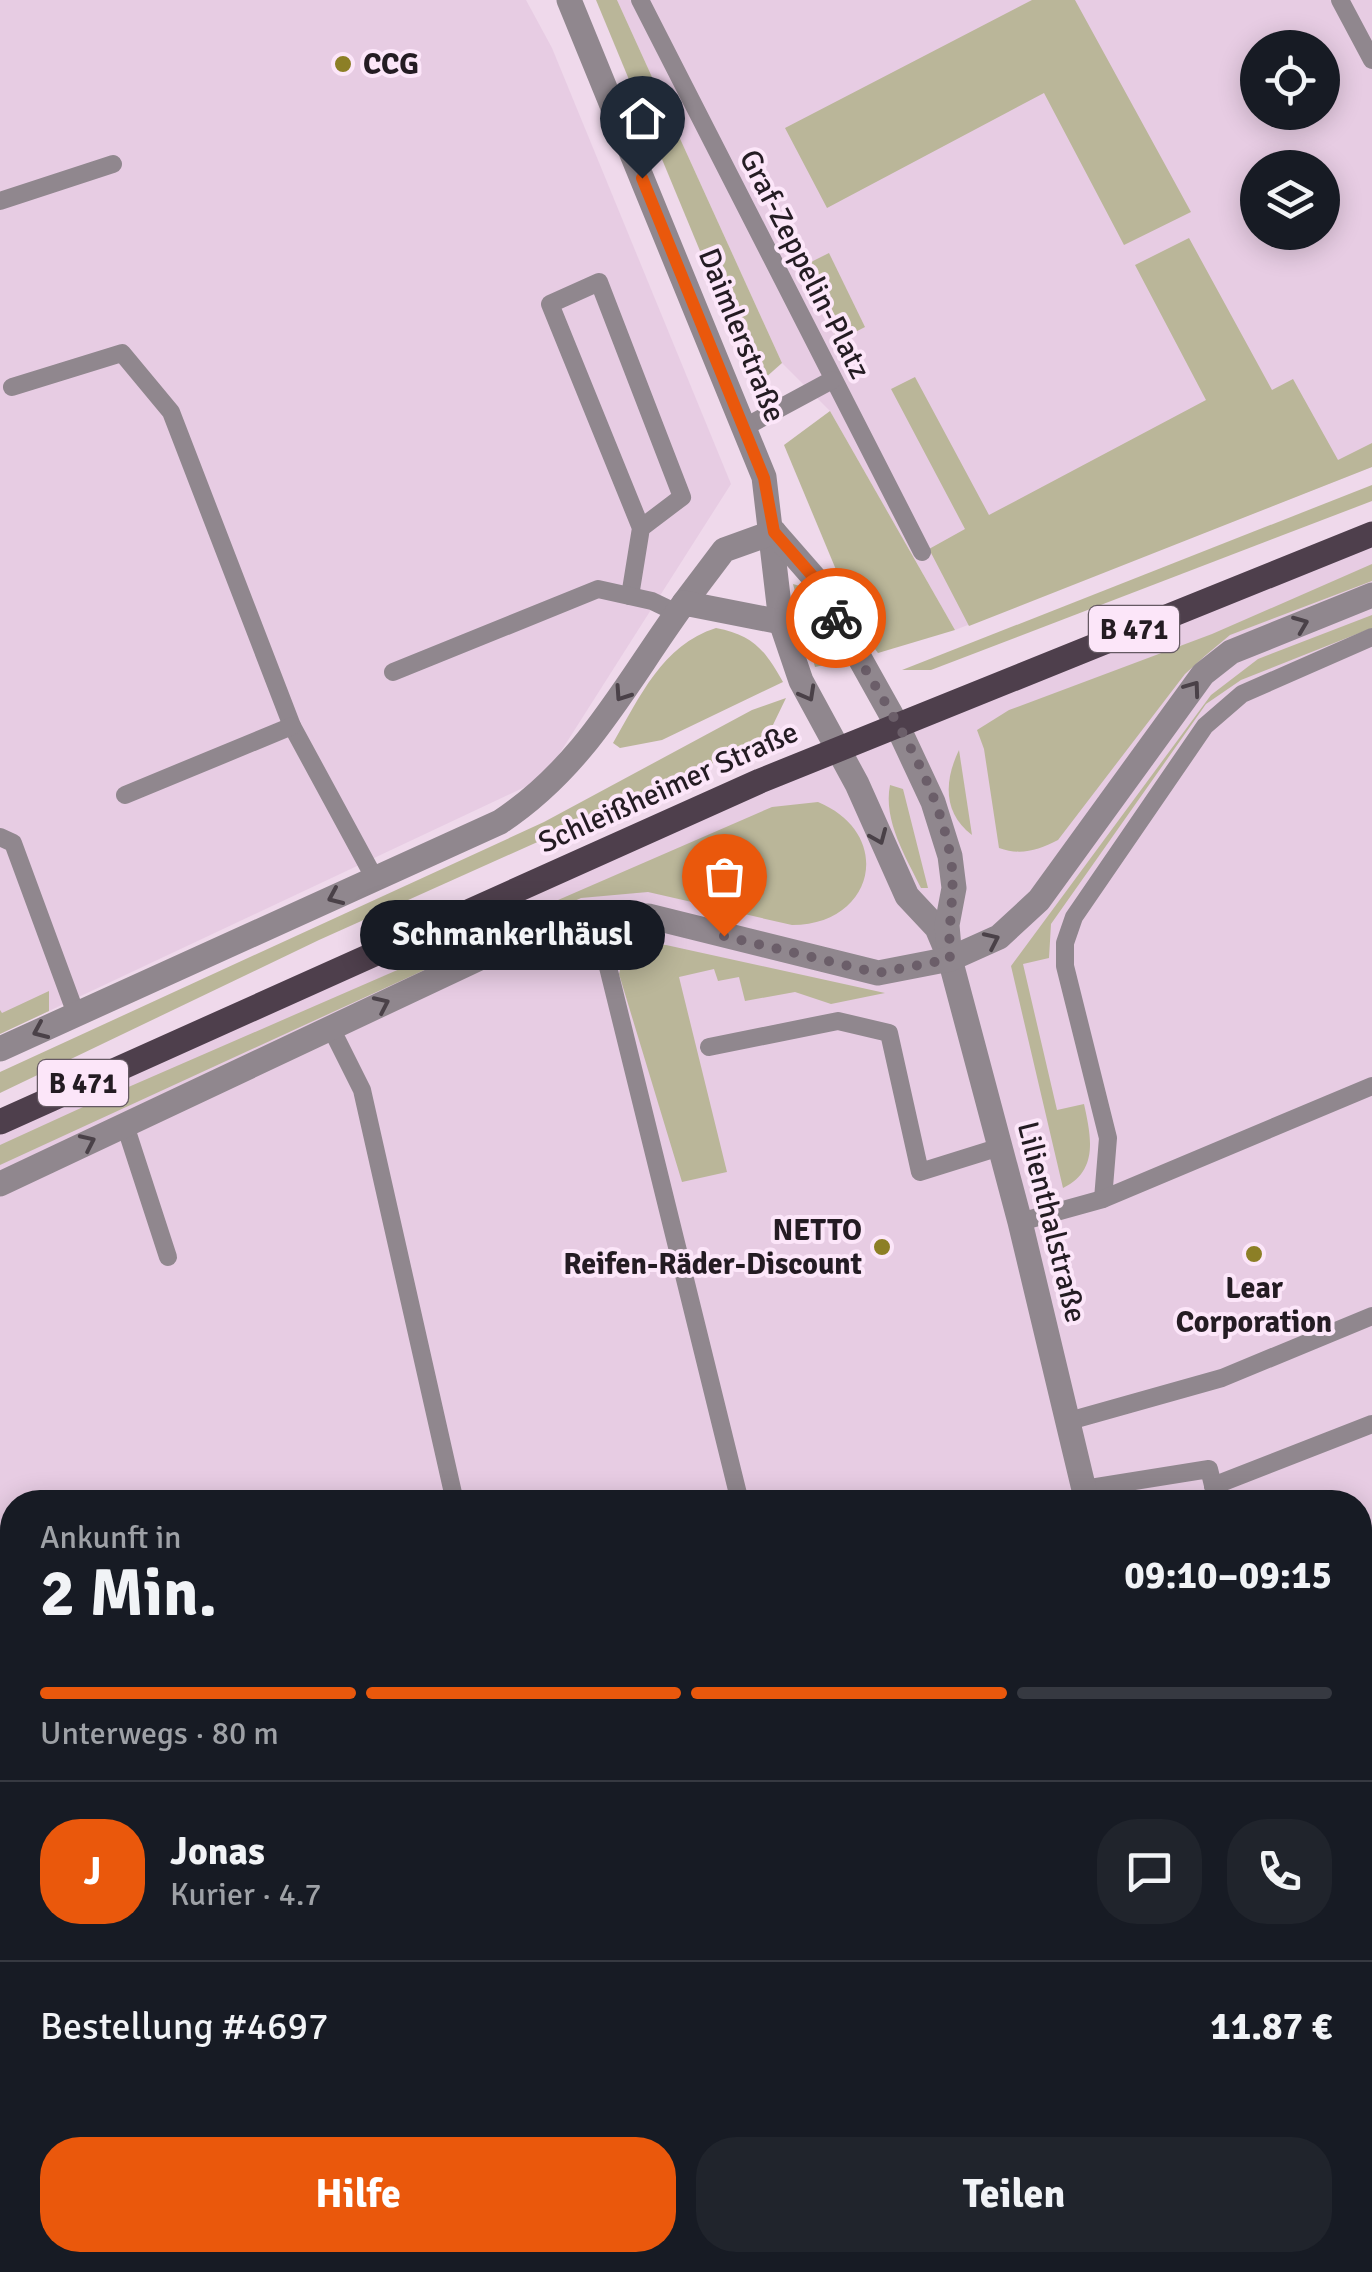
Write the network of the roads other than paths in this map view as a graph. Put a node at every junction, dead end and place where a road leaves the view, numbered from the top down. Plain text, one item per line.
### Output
1 (569, 0) edge
2 (640, 0) edge
3 (1340, 0) edge
4 (1372, 60) edge
5 (113, 164) dead end
6 (0, 201) edge
7 (832, 380) junction
8 (12, 388) dead end
9 (745, 427) junction
10 (641, 528) junction
11 (774, 532) junction
12 (1372, 534) edge
13 (922, 552) dead end
14 (1372, 595) edge
15 (630, 596) junction
16 (681, 608) junction
17 (782, 622) junction
18 (1372, 637) edge
19 (393, 672) dead end
20 (292, 726) junction
21 (897, 726) junction
22 (838, 749) junction
23 (125, 796) dead end
24 (0, 836) edge
25 (375, 879) junction
26 (600, 915) junction
27 (950, 959) junction
28 (76, 1014) junction
29 (331, 1028) junction
30 (709, 1047) dead end
31 (0, 1049) edge
32 (1372, 1086) edge
33 (0, 1122) edge
34 (125, 1125) junction
35 (1000, 1146) junction
36 (0, 1184) edge
37 (1103, 1199) junction
38 (1020, 1222) junction
39 (168, 1257) dead end
40 (1372, 1316) edge
41 (1068, 1421) junction
42 (1372, 1424) edge
43 (453, 1490) edge
44 (737, 1490) edge
45 (1085, 1490) edge
46 (1113, 1490) edge
47 (1214, 1490) edge
48 (1224, 1490) edge

1 - 9 street, Daimlerstraße
2 - 7 lane, Graf-Zeppelin-Platz
3 - 4 lane
5 - 6 lane
7 - 9 lane
7 - 13 lane, Graf-Zeppelin-Platz
8 - 20 lane
9 - 11 street, Daimlerstraße
10 - 10 lane
10 - 15 lane
11 - 16 street, Schleißheimer Straße
11 - 17 street, Daimlerstraße
11 - 21 street
12 - 21 main road, Schleißheimer Straße / B 471
27 -> 14 street
15 - 16 lane
15 - 19 lane
16 - 17 street
16 -> 25 street, Schleißheimer Straße
17 -> 22 street, Daimlerstraße
18 - 37 lane
20 - 23 lane
20 - 25 lane
21 - 22 main road, Schleißheimer Straße / B 471
21 - 27 street, Lilienthalstraße
22 -> 27 street, Lilienthalstraße
22 - 33 main road, Schleißheimer Straße / B 471
24 - 28 lane
25 -> 28 street, Schleißheimer Straße
26 - 27 street
29 -> 26 street
26 - 44 lane
27 - 35 street, Lilienthalstraße
28 -> 31 street, Schleißheimer Straße
29 - 34 street
29 - 43 lane
30 - 35 lane
32 - 37 lane
36 -> 34 street
34 - 39 lane
35 - 38 street, Lilienthalstraße
37 - 38 lane
38 - 41 street, Lilienthalstraße
40 - 41 lane
41 - 45 street, Lilienthalstraße
42 - 48 lane
46 - 47 lane

